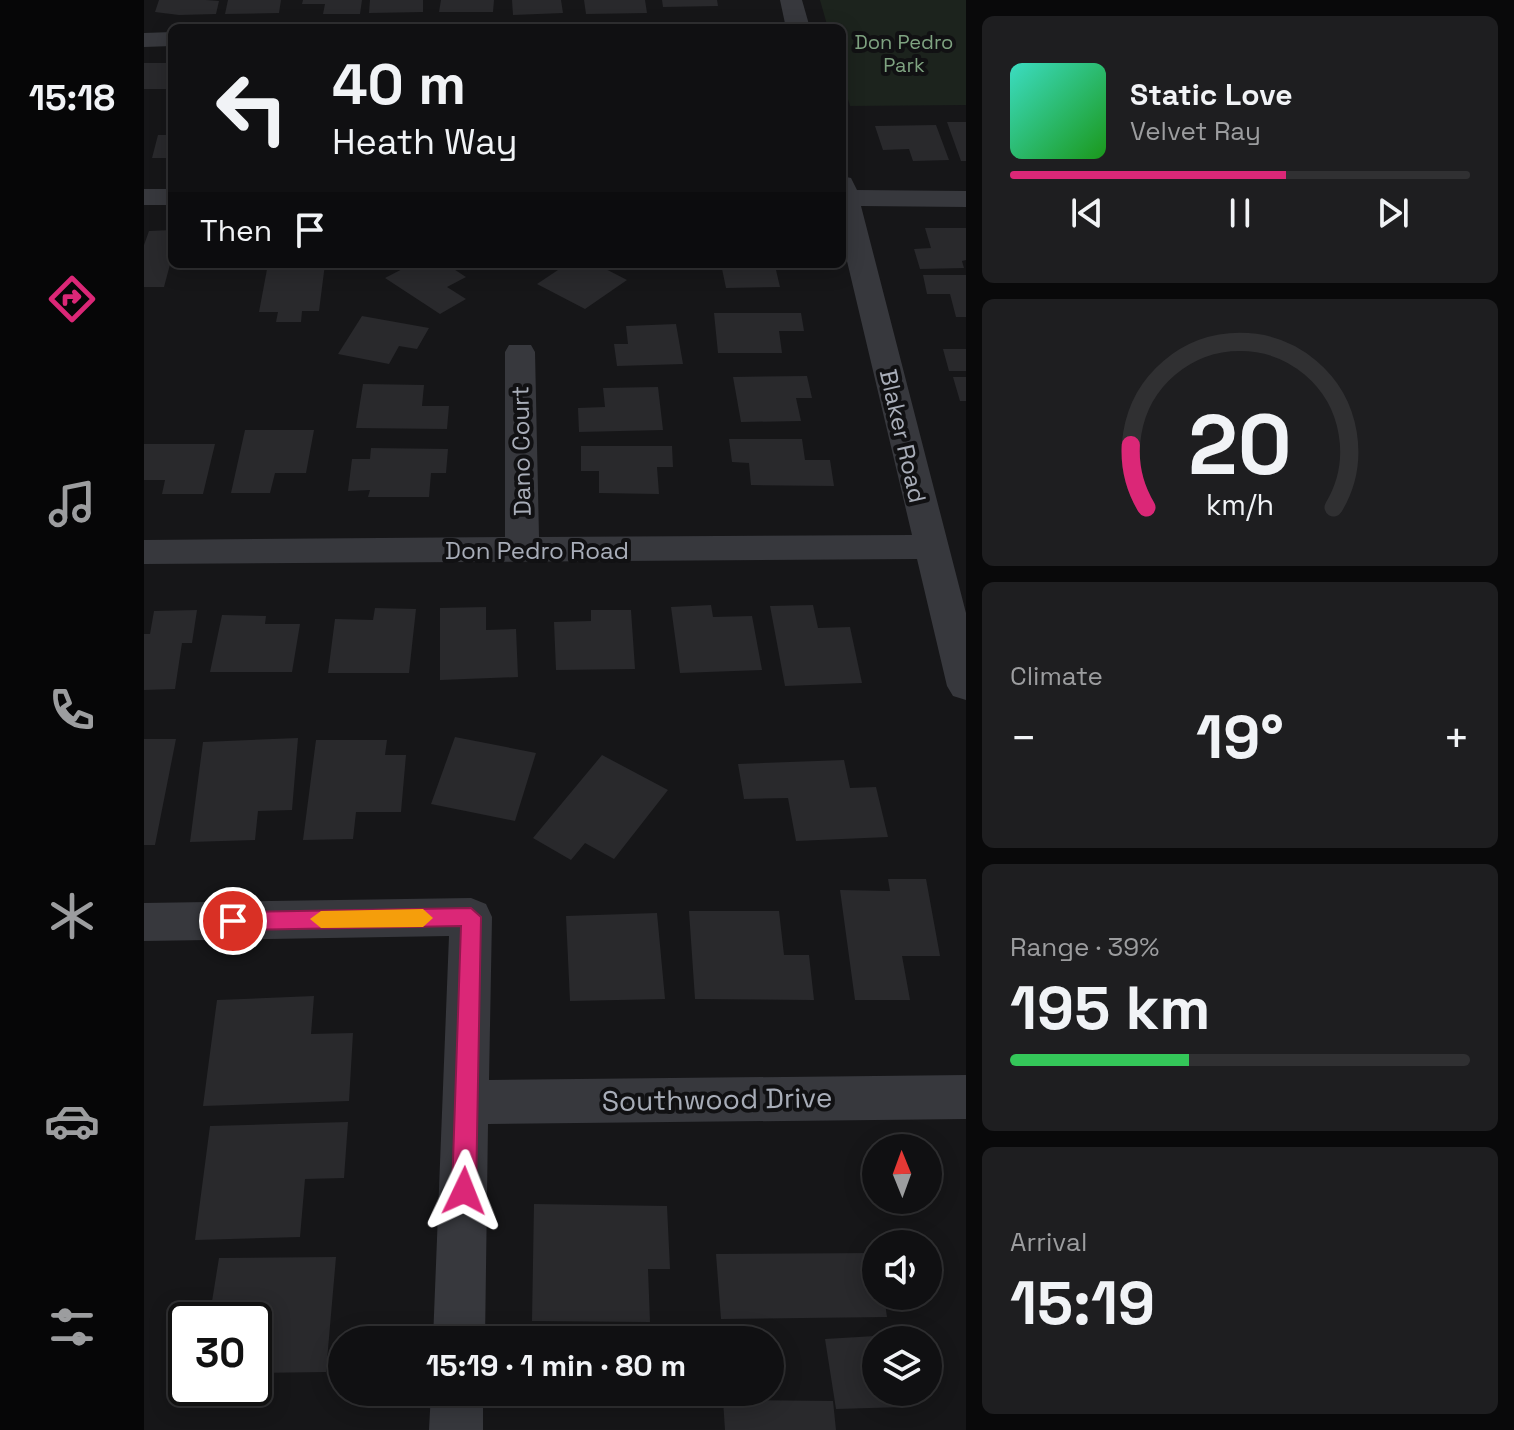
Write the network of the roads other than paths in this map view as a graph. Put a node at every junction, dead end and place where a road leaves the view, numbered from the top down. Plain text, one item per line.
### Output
1 (791, 0) edge
2 (797, 24) edge
3 (168, 39) edge
4 (144, 40) edge
5 (846, 191) edge
6 (144, 197) edge
7 (168, 197) edge
8 (846, 199) edge
9 (966, 199) edge
10 (520, 352) dead end
11 (929, 547) junction
12 (522, 550) junction
13 (144, 552) edge
14 (966, 686) edge
15 (144, 922) edge
16 (966, 1097) edge
17 (467, 1102) junction
18 (459, 1326) edge
19 (457, 1406) edge
20 (456, 1430) edge

1 - 2 street
3 - 4 street
5 - 9 street
6 - 7 street
8 - 11 street, Blaker Road
10 - 12 street, Dano Court
11 - 12 street, Don Pedro Road
11 - 14 street, Blaker Road
12 - 13 street, Don Pedro Road
15 - 17 street
16 - 17 street, Southwood Drive
17 - 18 street
19 - 20 street

